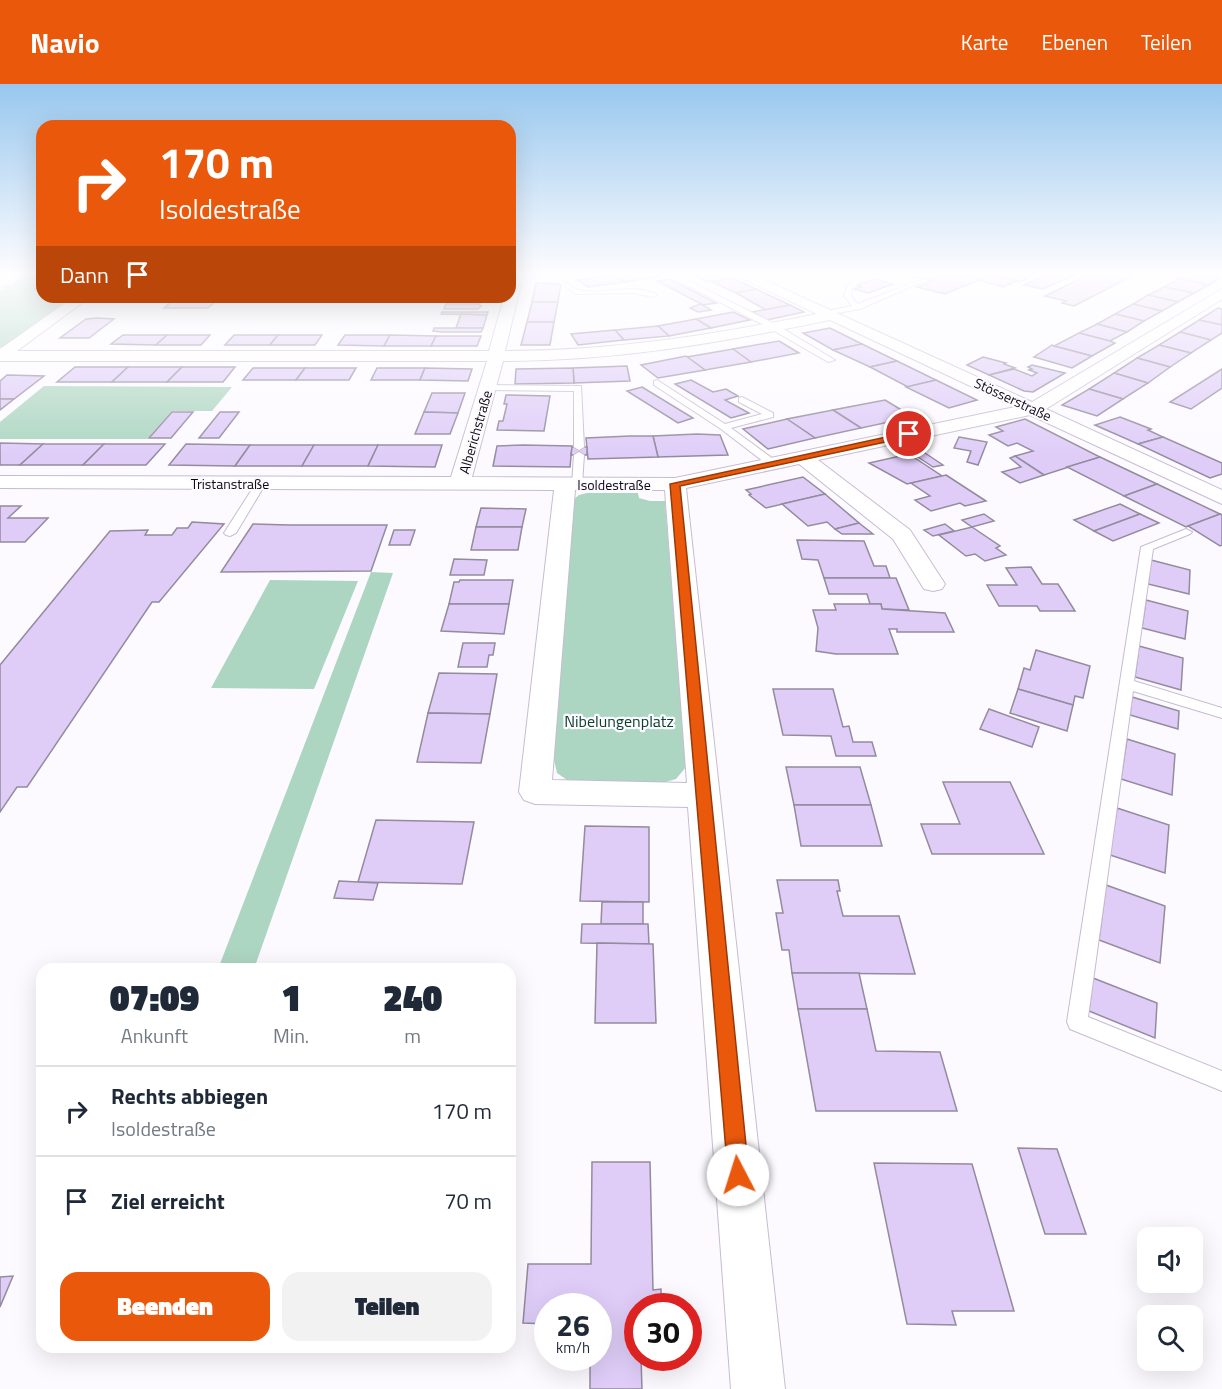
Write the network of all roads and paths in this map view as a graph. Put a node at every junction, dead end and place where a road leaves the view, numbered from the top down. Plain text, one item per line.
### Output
1 (31, 334) edge
2 (501, 334) edge
3 (740, 334) edge
4 (786, 334) edge
5 (874, 334) edge
6 (1156, 334) edge
7 (0, 356) edge
8 (496, 357) junction
9 (831, 360) dead end
10 (657, 383) dead end
11 (488, 388) junction
12 (742, 400) dead end
13 (1034, 409) junction
14 (724, 427) junction
15 (802, 457) junction
16 (772, 463) junction
17 (0, 482) edge
18 (261, 483) junction
19 (460, 483) junction
20 (571, 483) junction
21 (675, 484) junction
22 (1222, 498) edge
23 (1186, 532) dead end
24 (230, 533) dead end
25 (933, 584) dead end
26 (1127, 684) junction
27 (1222, 713) edge
28 (702, 795) junction
29 (1222, 1081) edge
30 (758, 1389) edge

1 - 7 street
2 - 8 street, Alberichstraße
3 - 8 street
4 - 9 lane
5 - 13 street, Stösserstraße
6 - 13 street, Isoldestraße
7 - 8 street
8 - 11 street, Alberichstraße
10 - 14 lane
11 - 19 street, Alberichstraße
11 - 20 lane
12 - 14 lane
13 - 15 street, Isoldestraße
13 - 22 street, Stösserstraße
14 - 16 lane
15 - 16 street, Isoldestraße
15 - 25 street
16 - 21 street, Isoldestraße
17 - 18 street, Tristanstraße
18 - 19 street, Tristanstraße
18 - 24 lane
19 - 20 street, Isoldestraße
20 - 21 street, Isoldestraße
20 - 28 street
21 - 28 street
23 - 26 lane
26 - 27 lane
26 - 29 lane
28 - 30 street

